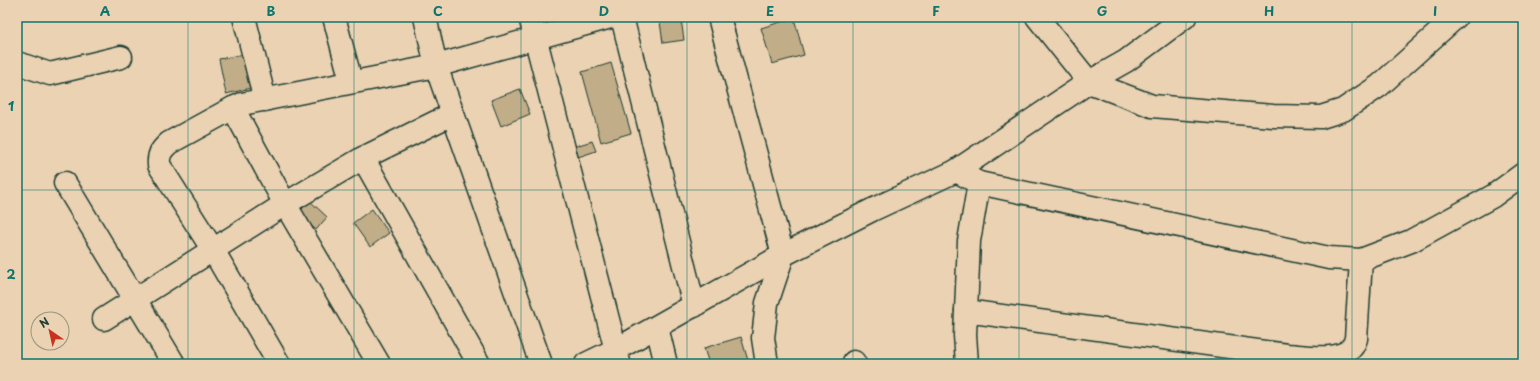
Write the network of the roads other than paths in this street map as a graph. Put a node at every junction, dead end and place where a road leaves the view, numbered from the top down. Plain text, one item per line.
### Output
1 (244, 17) edge
2 (334, 17) edge
3 (425, 17) edge
4 (611, 17) edge
5 (622, 17) edge
6 (718, 17) edge
7 (1037, 17) edge
8 (1185, 17) edge
9 (1456, 17) edge
10 (533, 27) edge
11 (121, 57) dead end
12 (17, 63) edge
13 (436, 66) junction
14 (351, 81) junction
15 (1089, 82) junction
16 (265, 100) junction
17 (233, 108) junction
18 (452, 114) junction
19 (363, 158) junction
20 (956, 171) junction
21 (1523, 174) edge
22 (65, 183) dead end
23 (979, 184) junction
24 (285, 204) junction
25 (212, 250) junction
26 (783, 255) junction
27 (1361, 260) junction
28 (135, 299) junction
29 (694, 306) junction
30 (966, 311) junction
31 (104, 319) dead end
32 (658, 327) junction
33 (618, 357) edge
34 (174, 364) edge
35 (279, 364) edge
36 (379, 364) edge
37 (479, 364) edge
38 (540, 364) edge
39 (586, 364) edge
40 (666, 364) edge
41 (767, 364) edge
42 (967, 364) edge

1 - 16 street
2 - 14 street
3 - 13 street
4 - 10 street
5 - 29 street
6 - 26 street
7 - 15 street
8 - 15 street
9 - 15 street
10 - 13 street
10 - 33 street
11 - 12 street
13 - 14 street
13 - 18 street
14 - 16 street
15 - 20 street
16 - 17 street
17 - 24 street
17 - 25 street
18 - 19 street
18 - 38 street
19 - 24 street
19 - 37 street
20 - 23 street
20 - 26 street
21 - 27 street
22 - 28 street
23 - 27 street
23 - 30 street
24 - 25 street
24 - 36 street
25 - 28 street
25 - 35 street
26 - 29 street
26 - 41 street
27 - 30 street
28 - 31 street
28 - 34 street
29 - 32 street
30 - 42 street
32 - 33 street
32 - 40 street
33 - 39 street

